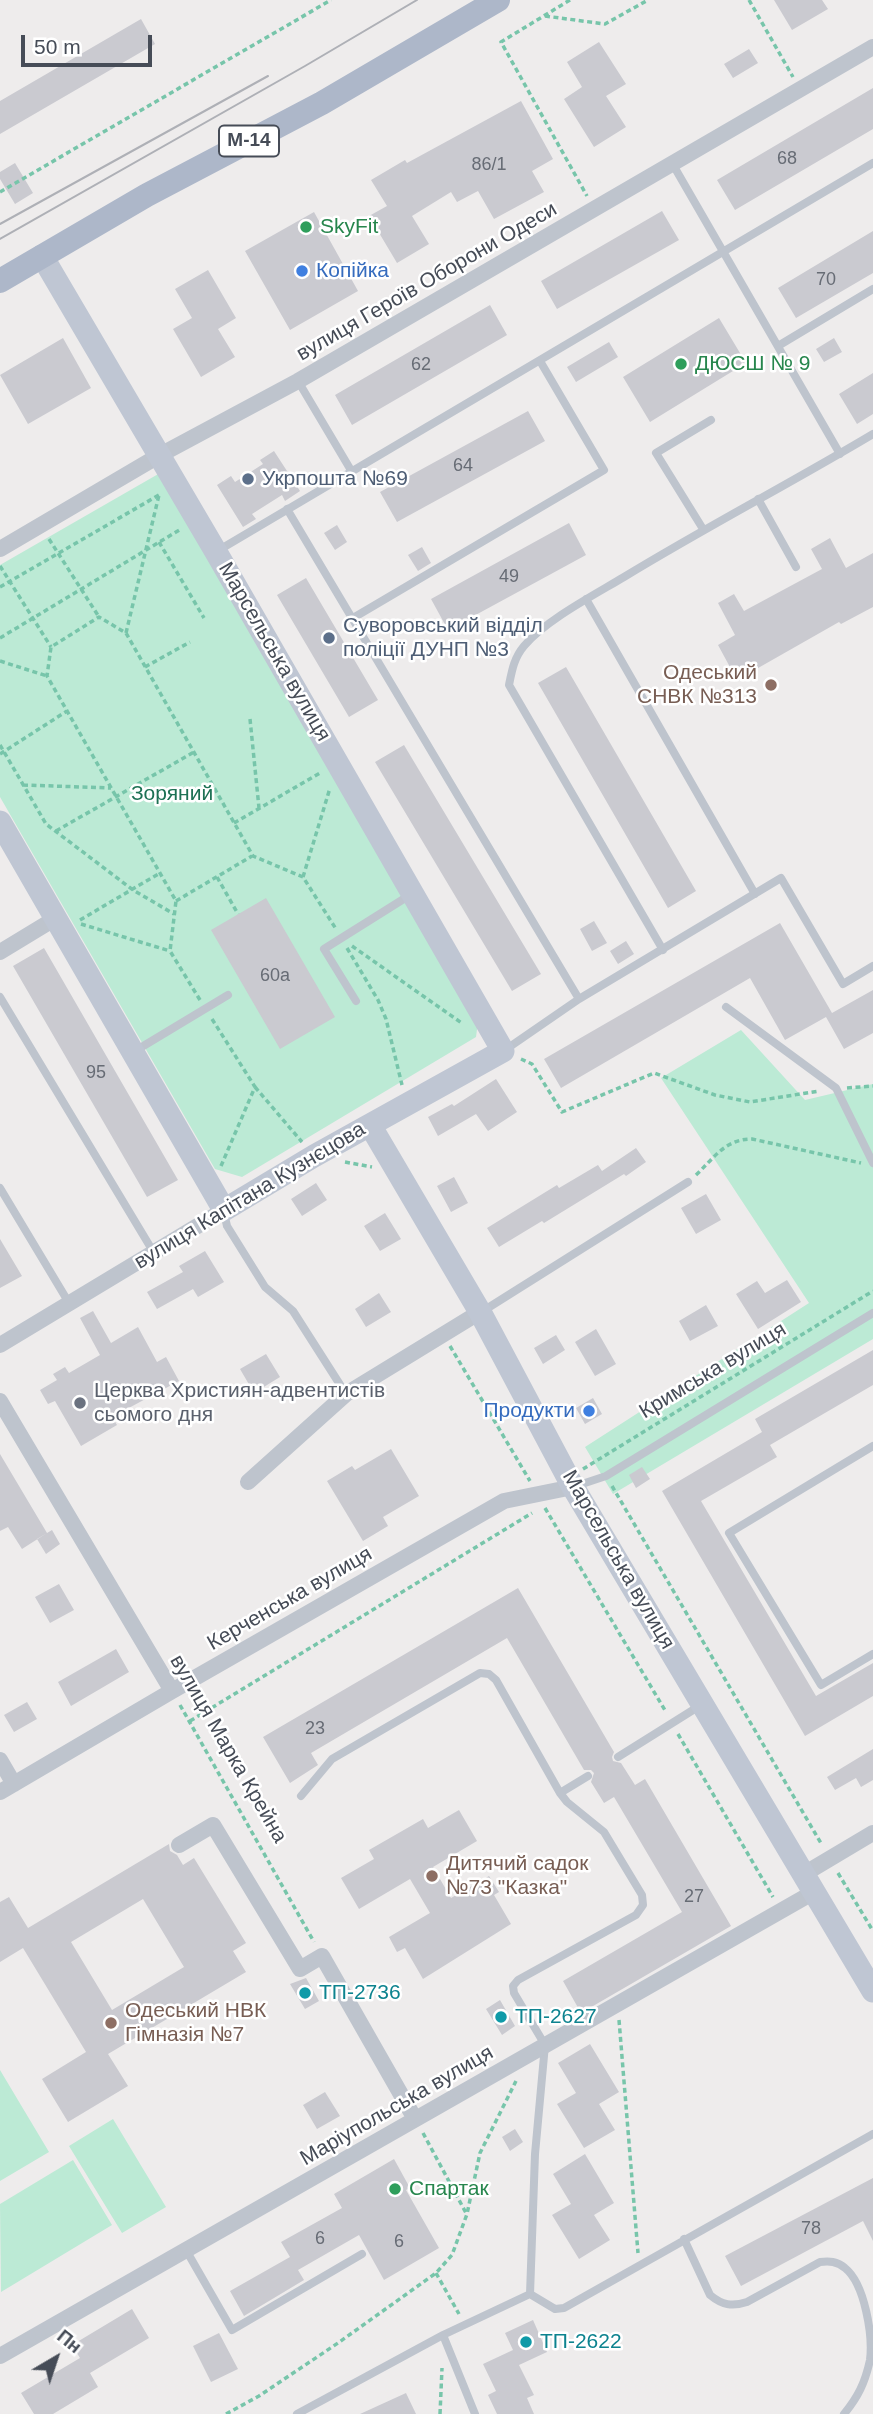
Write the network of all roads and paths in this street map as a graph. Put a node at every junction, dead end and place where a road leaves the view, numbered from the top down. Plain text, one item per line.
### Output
1 (331, 0) edge
2 (498, 0) edge
3 (570, 0) edge
4 (648, 0) edge
5 (749, 0) edge
6 (544, 16) junction
7 (873, 47) edge
8 (801, 90) junction
9 (672, 163) junction
10 (873, 163) edge
11 (0, 192) edge
12 (594, 208) junction
13 (724, 252) junction
14 (42, 256) junction
15 (0, 281) edge
16 (873, 289) edge
17 (778, 346) junction
18 (540, 361) junction
19 (298, 381) junction
20 (711, 421) dead end
21 (873, 434) edge
22 (840, 454) junction
23 (160, 455) junction
24 (352, 471) junction
25 (758, 499) junction
26 (288, 509) junction
27 (197, 519) junction
28 (41, 525) junction
29 (703, 529) junction
30 (159, 542) junction
31 (0, 549) edge
32 (147, 549) junction
33 (216, 552) junction
34 (58, 554) junction
35 (0, 566) edge
36 (796, 567) dead end
37 (9, 582) junction
38 (0, 587) edge
39 (81, 589) junction
40 (586, 599) junction
41 (99, 617) junction
42 (204, 618) dead end
43 (353, 618) junction
44 (33, 619) junction
45 (126, 633) junction
46 (0, 638) edge
47 (190, 642) dead end
48 (51, 647) junction
49 (0, 661) edge
50 (145, 667) junction
51 (47, 676) junction
52 (67, 711) junction
53 (250, 719) dead end
54 (0, 745) edge
55 (2, 752) edge
56 (194, 752) junction
57 (338, 763) junction
58 (23, 785) junction
59 (111, 788) junction
60 (116, 797) junction
61 (259, 808) junction
62 (0, 822) edge
63 (234, 823) junction
64 (55, 831) junction
65 (160, 873) junction
66 (217, 877) junction
67 (303, 877) dead end
68 (132, 890) junction
69 (413, 893) junction
70 (755, 894) junction
71 (176, 901) junction
72 (174, 914) junction
73 (238, 914) dead end
74 (56, 918) junction
75 (341, 938) junction
76 (663, 950) junction
77 (170, 951) junction
78 (0, 952) edge
79 (873, 966) edge
80 (228, 995) dead end
81 (0, 997) edge
82 (579, 999) junction
83 (356, 1001) dead end
84 (726, 1007) dead end
85 (206, 1009) junction
86 (470, 1029) dead end
87 (503, 1051) junction
88 (132, 1053) junction
89 (873, 1086) edge
90 (255, 1087) junction
91 (836, 1088) junction
92 (370, 1125) junction
93 (314, 1156) junction
94 (342, 1162) dead end
95 (873, 1164) edge
96 (379, 1168) dead end
97 (220, 1171) dead end
98 (688, 1182) joint
99 (0, 1188) edge
100 (224, 1210) junction
101 (154, 1253) junction
102 (873, 1291) edge
103 (69, 1303) junction
104 (480, 1312) junction
105 (873, 1313) edge
106 (0, 1345) edge
107 (346, 1394) junction
108 (0, 1401) edge
109 (873, 1446) edge
110 (596, 1460) junction
111 (606, 1476) junction
112 (248, 1482) dead end
113 (571, 1482) junction
114 (544, 1506) dead end
115 (873, 1654) edge
116 (172, 1691) junction
117 (703, 1704) junction
118 (672, 1723) junction
119 (618, 1757) dead end
120 (0, 1760) edge
121 (587, 1776) dead end
122 (7, 1788) edge
123 (560, 1793) junction
124 (301, 1796) dead end
125 (873, 1833) edge
126 (179, 1845) dead end
127 (830, 1859) junction
128 (809, 1883) junction
129 (781, 1911) junction
130 (873, 1931) edge
131 (322, 1956) junction
132 (873, 1991) edge
133 (617, 2004) junction
134 (545, 2045) junction
135 (529, 2054) junction
136 (415, 2119) junction
137 (873, 2134) edge
138 (467, 2214) junction
139 (684, 2239) junction
140 (186, 2250) junction
141 (362, 2254) dead end
142 (639, 2264) junction
143 (436, 2273) junction
144 (530, 2294) junction
145 (465, 2325) junction
146 (443, 2335) junction
147 (0, 2356) edge
148 (226, 2414) edge
149 (297, 2414) edge
150 (440, 2414) edge
151 (475, 2414) edge
152 (844, 2414) edge

1 - 11 path
2 - 14 main road, М-14
3 - 6 path
4 - 6 path
5 - 8 path
6 - 12 path
7 - 8 street, вулиця Героїв Оборони Одеси
8 - 9 street, вулиця Героїв Оборони Одеси
9 - 12 street, вулиця Героїв Оборони Одеси
9 - 13 lane
10 - 13 lane
12 - 19 street, вулиця Героїв Оборони Одеси
13 - 17 lane
13 - 18 lane
14 - 15 main road, М-14
14 - 23 street, Марсельська вулиця
16 - 17 lane
17 - 22 lane
18 - 24 lane
18 - 43 lane
19 - 23 street, вулиця Героїв Оборони Одеси
19 - 24 lane
20 - 29 lane
21 - 22 lane
22 - 25 lane
23 - 27 street, Марсельська вулиця
23 - 28 street, вулиця Героїв Оборони Одеси
24 - 26 lane
25 - 29 lane
25 - 36 lane
26 - 33 lane
26 - 43 lane
27 - 30 path
27 - 33 street, Марсельська вулиця
28 - 31 street, вулиця Героїв Оборони Одеси
28 - 34 path
29 - 40 lane
30 - 32 path
30 - 42 path
32 - 34 path
32 - 39 path
32 - 45 path
33 - 57 street, Марсельська вулиця
34 - 37 path
34 - 39 path
35 - 37 path
37 - 38 path
37 - 44 path
39 - 41 path
39 - 44 path
40 - 70 lane
40 - 76 lane
41 - 45 path
41 - 48 path
43 - 82 lane
44 - 46 path
44 - 48 path
45 - 50 path
47 - 50 path
48 - 51 path
49 - 51 path
50 - 56 path
51 - 52 path
52 - 55 path
52 - 59 path
53 - 61 path
54 - 55 path
55 - 58 path
56 - 60 path
56 - 63 path
57 - 61 path
57 - 67 path
57 - 69 street, Марсельська вулиця
58 - 59 path
58 - 64 path
59 - 60 path
60 - 64 path
60 - 65 path
61 - 63 path
62 - 74 street
63 - 66 path
64 - 68 path
65 - 68 path
65 - 71 path
66 - 71 path
66 - 73 path
68 - 72 path
68 - 77 path
69 - 75 lane
69 - 87 street, Марсельська вулиця
70 - 76 lane
70 - 79 lane
71 - 72 path
72 - 77 path
74 - 78 street
74 - 88 street
75 - 83 lane
75 - 86 path
76 - 82 lane
77 - 85 path
80 - 85 lane
81 - 101 lane
82 - 87 lane
84 - 91 lane
85 - 88 lane
85 - 90 path
87 - 91 path
87 - 92 street, вулиця Капітана Кузнєцова
88 - 100 street
89 - 91 path
90 - 93 path
90 - 97 path
91 - 95 lane
92 - 93 street, вулиця Капітана Кузнєцова
92 - 104 street, Марсельська вулиця
93 - 100 street, вулиця Капітана Кузнєцова
94 - 96 path
95 - 98 path
98 - 104 lane
99 - 103 lane
100 - 101 street, вулиця Капітана Кузнєцова
100 - 107 lane
101 - 103 street, вулиця Капітана Кузнєцова
102 - 110 path, Кримська вулиця
103 - 106 street, вулиця Капітана Кузнєцова
104 - 107 street
104 - 113 street, Марсельська вулиця
105 - 111 lane
107 - 112 street
108 - 116 street, вулиця Марка Крейна
109 - 115 lane
110 - 111 path
110 - 113 path, Кримська вулиця
111 - 113 lane
111 - 127 path
113 - 116 street, Керченська вулиця
113 - 117 street, Марсельська вулиця
114 - 118 path
116 - 122 street, Керченська вулиця
116 - 131 path, вулиця Марка Крейна
117 - 118 lane
117 - 128 street, Марсельська вулиця
118 - 119 lane
118 - 129 path
120 - 122 street
121 - 123 lane
123 - 124 lane
123 - 134 lane
125 - 127 street, Маріупольська вулиця
126 - 131 street
127 - 128 street, Маріупольська вулиця
127 - 130 path
128 - 129 street, Маріупольська вулиця
128 - 132 street, Марсельська вулиця
129 - 133 street, Маріупольська вулиця
131 - 136 street
133 - 134 street, Маріупольська вулиця
133 - 142 path
134 - 135 street, Маріупольська вулиця
134 - 144 lane
135 - 136 street, Маріупольська вулиця
135 - 138 path
136 - 138 path
136 - 140 street, Маріупольська вулиця
137 - 139 lane
138 - 143 path
139 - 142 lane
139 - 152 lane
140 - 141 lane
140 - 147 street, Маріупольська вулиця
142 - 144 lane
143 - 145 path
143 - 148 path
144 - 145 lane
145 - 146 lane
146 - 149 lane
146 - 150 path
146 - 151 lane

